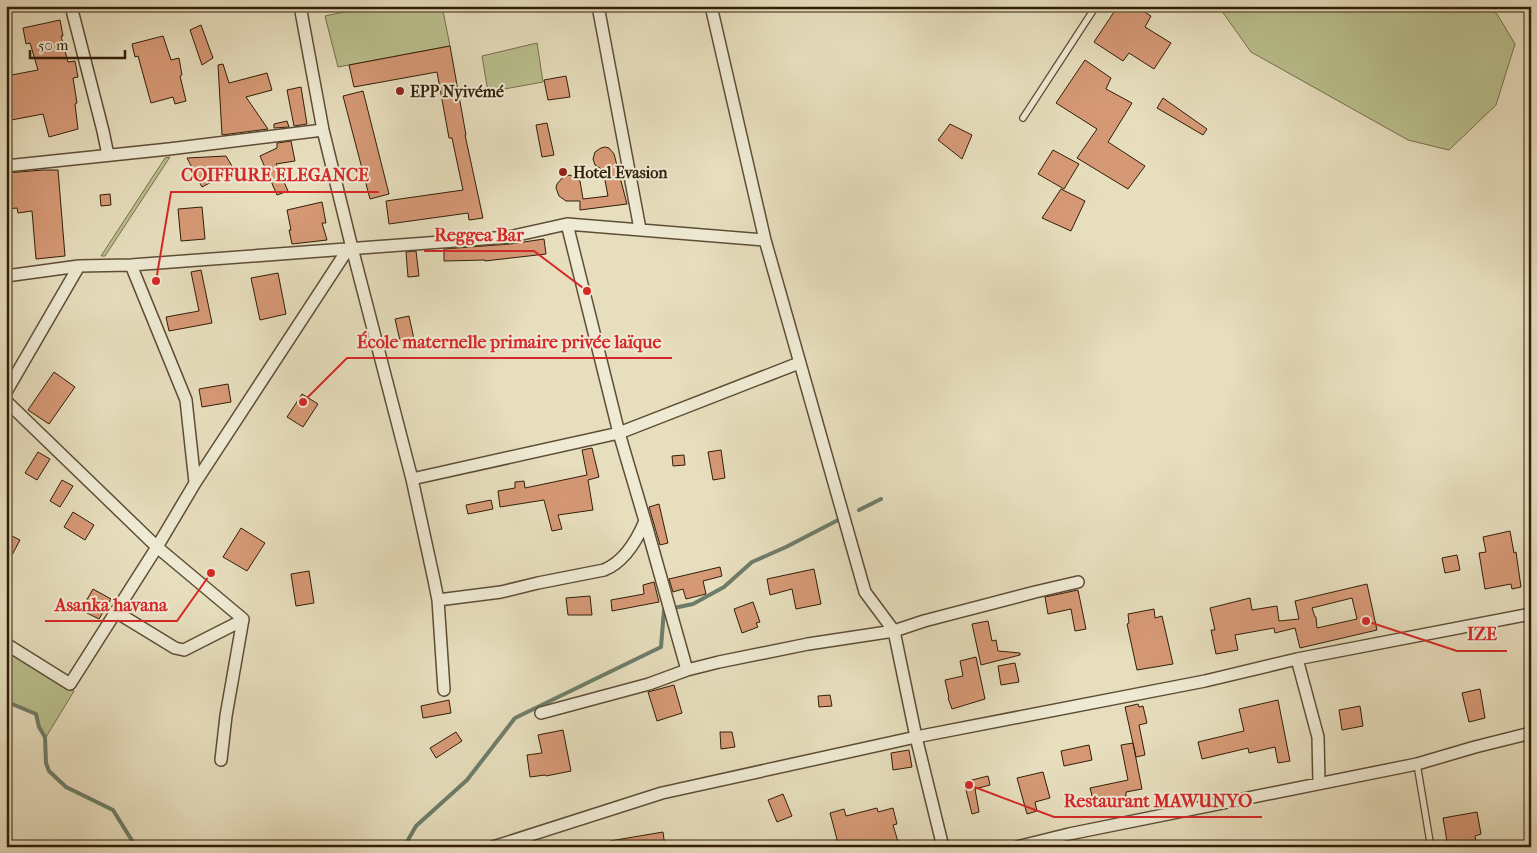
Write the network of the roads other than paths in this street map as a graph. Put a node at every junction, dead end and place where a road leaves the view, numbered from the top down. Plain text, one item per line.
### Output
1 (71, 6) edge
2 (300, 6) edge
3 (598, 6) edge
4 (711, 6) edge
5 (1096, 6) edge
6 (1023, 118) dead end
7 (323, 130) junction
8 (108, 155) junction
9 (6, 166) edge
10 (567, 224) junction
11 (640, 229) junction
12 (765, 240) junction
13 (350, 249) junction
14 (131, 265) junction
15 (79, 266) junction
16 (6, 276) edge
17 (799, 363) junction
18 (6, 392) edge
19 (6, 401) edge
20 (619, 433) junction
21 (412, 479) junction
22 (195, 483) junction
23 (645, 521) junction
24 (157, 547) junction
25 (1078, 582) dead end
26 (438, 600) junction
27 (116, 612) junction
28 (1531, 614) edge
29 (243, 620) junction
30 (894, 631) junction
31 (6, 644) edge
32 (1297, 659) junction
33 (687, 670) junction
34 (444, 690) dead end
35 (540, 714) dead end
36 (1531, 733) edge
37 (916, 737) junction
38 (221, 760) dead end
39 (1418, 764) junction
40 (1319, 783) junction
41 (1430, 842) dead end
42 (493, 847) edge
43 (944, 847) edge
44 (1017, 847) edge

1 - 8 street
2 - 7 street
3 - 11 street
4 - 12 street
5 - 6 lane
7 - 8 street
7 - 13 street
8 - 9 street
10 - 11 street
10 - 13 street
10 - 20 street
11 - 12 street
12 - 17 street
13 - 14 street
13 - 21 street
13 - 22 street
14 - 15 street
14 - 22 street
15 - 16 street
15 - 18 street
17 - 20 street
17 - 30 street
19 - 24 street
20 - 21 street
20 - 23 street
21 - 26 street
22 - 24 street
23 - 26 street
23 - 33 street
24 - 27 street
24 - 29 street
25 - 30 street
26 - 34 street
27 - 29 street
27 - 31 street
28 - 32 street
29 - 38 street
30 - 33 street
30 - 37 street
32 - 37 street
32 - 40 street
33 - 35 street
36 - 39 street
37 - 42 street
37 - 43 street
39 - 40 street
39 - 41 lane
40 - 44 street

